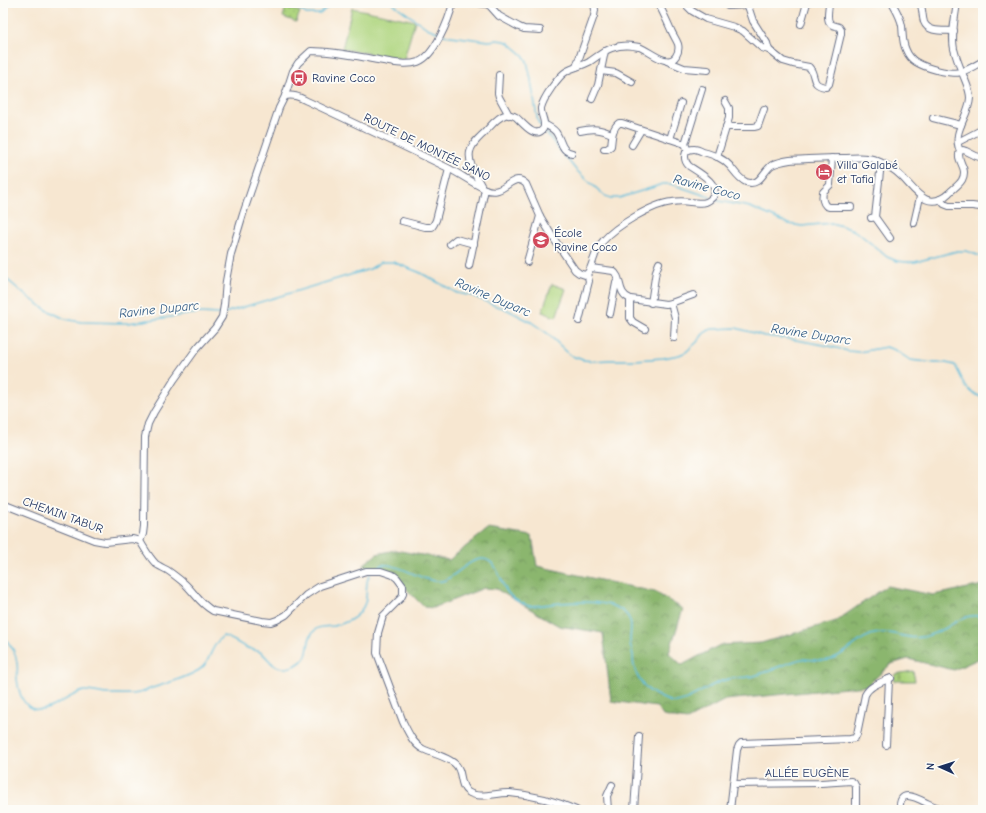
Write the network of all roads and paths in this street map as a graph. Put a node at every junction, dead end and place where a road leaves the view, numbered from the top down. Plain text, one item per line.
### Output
1 (453, 3) edge
2 (478, 3) edge
3 (594, 3) edge
4 (658, 3) edge
5 (684, 3) edge
6 (807, 3) edge
7 (829, 3) edge
8 (892, 3) edge
9 (920, 3) edge
10 (957, 3) edge
11 (747, 4) edge
12 (728, 6) dead end
13 (801, 24) dead end
14 (540, 30) dead end
15 (954, 31) junction
16 (769, 50) junction
17 (605, 51) junction
18 (667, 61) junction
19 (983, 61) edge
20 (576, 67) junction
21 (708, 70) dead end
22 (601, 71) junction
23 (962, 72) junction
24 (499, 75) dead end
25 (632, 82) dead end
26 (702, 89) dead end
27 (285, 96) junction
28 (592, 99) dead end
29 (725, 101) dead end
30 (681, 103) dead end
31 (764, 109) dead end
32 (510, 115) junction
33 (933, 118) dead end
34 (544, 124) junction
35 (961, 125) junction
36 (726, 127) junction
37 (983, 129) edge
38 (641, 130) junction
39 (580, 131) dead end
40 (612, 134) junction
41 (670, 139) junction
42 (958, 142) junction
43 (685, 144) junction
44 (632, 145) dead end
45 (604, 149) dead end
46 (688, 150) junction
47 (960, 151) junction
48 (572, 153) dead end
49 (717, 157) junction
50 (832, 158) junction
51 (983, 158) edge
52 (881, 163) junction
53 (450, 169) junction
54 (484, 188) junction
55 (920, 197) junction
56 (940, 200) junction
57 (983, 206) edge
58 (851, 208) dead end
59 (540, 216) junction
60 (402, 221) dead end
61 (914, 223) dead end
62 (890, 238) dead end
63 (450, 244) dead end
64 (474, 244) junction
65 (527, 262) dead end
66 (659, 264) dead end
67 (469, 266) dead end
68 (589, 271) junction
69 (618, 280) junction
70 (693, 295) dead end
71 (630, 299) junction
72 (651, 302) junction
73 (671, 303) junction
74 (610, 314) dead end
75 (579, 321) dead end
76 (645, 329) dead end
77 (674, 338) dead end
78 (3, 504) edge
79 (140, 541) junction
80 (639, 736) dead end
81 (886, 745) dead end
82 (733, 784) junction
83 (612, 785) dead end
84 (576, 810) edge
85 (608, 810) edge
86 (634, 810) edge
87 (730, 810) edge
88 (856, 810) edge
89 (900, 810) edge
90 (946, 810) edge

1 - 27 street
2 - 14 street
3 - 20 street
4 - 18 street
5 - 16 street
6 - 13 street
7 - 16 street
8 - 23 street
9 - 15 street
10 - 15 street
11 - 12 street
11 - 16 street
15 - 23 street
17 - 18 street
17 - 20 street
17 - 22 street
18 - 21 street
19 - 23 street
20 - 34 street
22 - 25 street
22 - 28 street
23 - 35 street
24 - 32 street
26 - 43 street
27 - 53 street, ROUTE DE MONTÉE SANO
27 - 79 street
29 - 36 street
30 - 41 street
31 - 36 street
32 - 34 street
32 - 54 street
33 - 35 street
34 - 48 street
35 - 42 street
36 - 49 street
37 - 42 street
38 - 40 street
38 - 41 street
38 - 44 street
39 - 40 street
40 - 45 street
41 - 43 street
42 - 47 street
43 - 46 street
46 - 49 street
46 - 68 street
47 - 51 street
47 - 56 street
49 - 50 street
50 - 52 street
50 - 58 street
52 - 55 street
52 - 62 street
53 - 54 street, ROUTE DE MONTÉE SANO
53 - 60 street
54 - 59 street, ROUTE DE MONTÉE SANO
54 - 64 street
55 - 56 street
55 - 61 street
56 - 57 street
59 - 65 street
59 - 68 street, ROUTE DE MONTÉE SANO
63 - 64 street
64 - 67 street
66 - 72 street
68 - 69 street
68 - 75 street
69 - 71 street
69 - 74 street
70 - 73 street
71 - 72 street
71 - 76 street
72 - 73 street
73 - 77 street
78 - 79 street, CHEMIN TABUR
79 - 84 street
80 - 86 street
81 - 82 street
82 - 87 street
82 - 88 street, ALLÉE EUGÈNE
83 - 85 street
89 - 90 street

